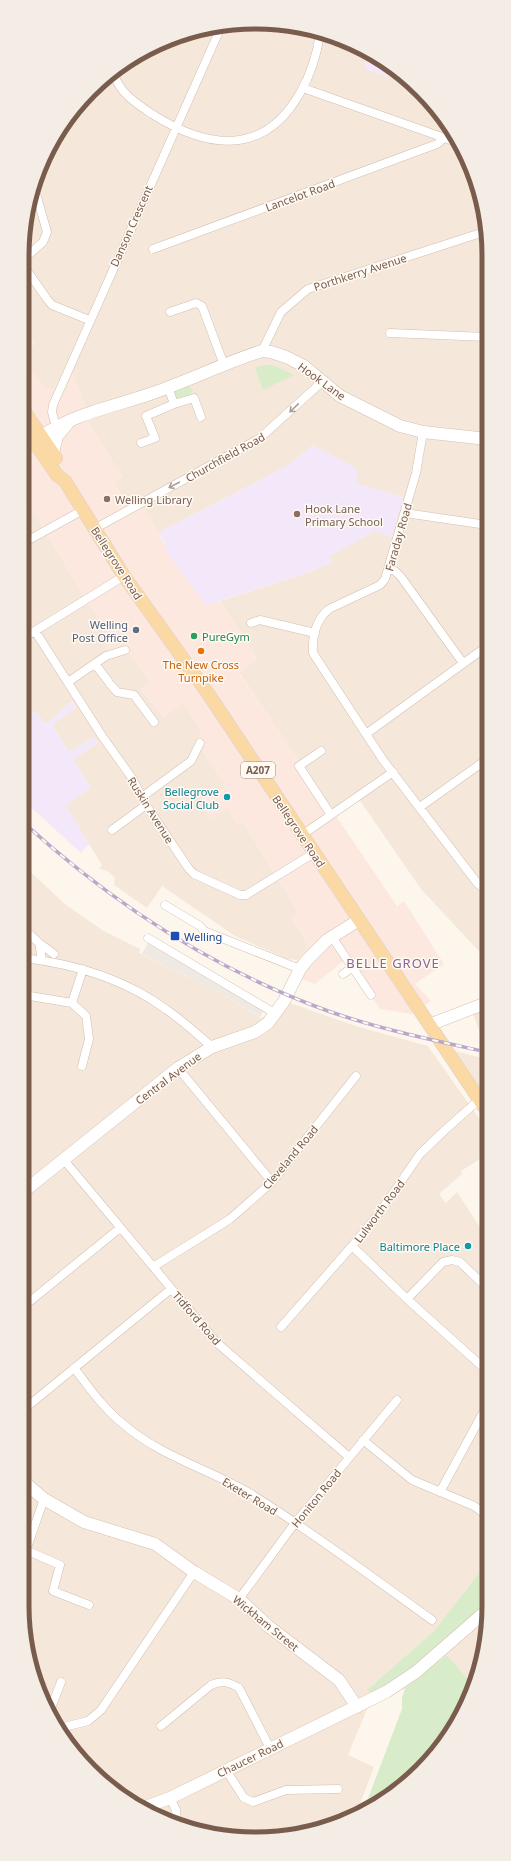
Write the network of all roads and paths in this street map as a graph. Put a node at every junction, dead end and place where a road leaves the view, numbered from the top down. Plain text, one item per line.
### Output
1 (218, 32) edge
2 (319, 39) edge
3 (116, 77) edge
4 (303, 88) junction
5 (175, 127) junction
6 (444, 138) junction
7 (451, 140) edge
8 (37, 197) edge
9 (481, 233) edge
10 (153, 249) dead end
11 (29, 254) edge
12 (29, 273) edge
13 (170, 312) dead end
14 (89, 320) junction
15 (390, 333) dead end
16 (482, 337) edge
17 (262, 351) junction
18 (224, 365) junction
19 (323, 381) junction
20 (168, 387) junction
21 (174, 404) junction
22 (201, 417) dead end
23 (29, 418) edge
24 (69, 422) junction
25 (56, 427) junction
26 (423, 432) junction
27 (29, 433) edge
28 (42, 436) junction
29 (482, 438) edge
30 (141, 444) dead end
31 (49, 455) junction
32 (83, 510) junction
33 (405, 513) junction
34 (482, 524) edge
35 (94, 529) junction
36 (29, 540) edge
37 (389, 570) junction
38 (124, 576) junction
39 (251, 623) dead end
40 (35, 631) junction
41 (315, 633) junction
42 (29, 635) edge
43 (126, 650) dead end
44 (482, 650) edge
45 (95, 664) junction
46 (463, 664) junction
47 (68, 682) junction
48 (154, 722) dead end
49 (366, 734) junction
50 (200, 743) dead end
51 (321, 751) dead end
52 (482, 763) edge
53 (393, 772) junction
54 (142, 797) junction
55 (146, 805) junction
56 (420, 807) junction
57 (331, 815) junction
58 (112, 830) dead end
59 (302, 835) junction
60 (314, 854) junction
61 (482, 886) edge
62 (165, 905) dead end
63 (359, 920) junction
64 (29, 934) edge
65 (332, 937) junction
66 (148, 938) dead end
67 (39, 943) junction
68 (29, 959) edge
69 (42, 960) junction
70 (353, 967) junction
71 (80, 968) junction
72 (300, 969) junction
73 (343, 974) dead end
74 (372, 995) dead end
75 (29, 996) edge
76 (72, 1003) junction
77 (482, 1005) edge
78 (276, 1014) junction
79 (429, 1025) junction
80 (212, 1047) junction
81 (82, 1066) dead end
82 (178, 1068) junction
83 (356, 1076) dead end
84 (482, 1103) edge
85 (482, 1105) edge
86 (64, 1160) junction
87 (272, 1182) junction
88 (29, 1187) edge
89 (120, 1228) junction
90 (352, 1246) junction
91 (153, 1267) junction
92 (482, 1283) edge
93 (172, 1289) junction
94 (407, 1299) junction
95 (29, 1302) edge
96 (281, 1327) dead end
97 (482, 1366) edge
98 (74, 1368) junction
99 (397, 1400) dead end
100 (29, 1405) edge
101 (482, 1415) edge
102 (364, 1440) junction
103 (350, 1457) junction
104 (29, 1486) edge
105 (440, 1492) junction
106 (44, 1499) junction
107 (482, 1512) edge
108 (295, 1523) junction
109 (29, 1542) edge
110 (29, 1551) edge
111 (194, 1572) junction
112 (239, 1599) junction
113 (89, 1605) dead end
114 (482, 1616) edge
115 (432, 1620) dead end
116 (61, 1682) dead end
117 (52, 1706) edge
118 (357, 1707) junction
119 (160, 1726) dead end
120 (64, 1727) edge
121 (270, 1748) junction
122 (226, 1770) junction
123 (338, 1789) dead end
124 (170, 1798) junction
125 (149, 1806) edge
126 (177, 1818) edge

1 - 5 street, Danson Crescent
2 - 4 street
3 - 5 street
4 - 5 street
4 - 6 street
5 - 14 street, Danson Crescent
6 - 7 street
6 - 10 street, Lancelot Road
8 - 11 street
9 - 17 street, Porthkerry Avenue
12 - 14 street
13 - 18 street
14 - 25 street, Danson Crescent
15 - 16 street
17 - 18 street
17 - 19 street, Hook Lane
18 - 20 street
19 - 26 street, Hook Lane
19 -> 35 street, Churchfield Road
20 - 21 street
20 - 24 street
21 - 22 street
21 - 30 street
23 - 28 main road, A207
24 - 25 street
24 - 31 street
25 - 28 street
26 - 29 street, Hook Lane
26 - 33 street, Faraday Road
27 - 31 main road, A207
28 - 31 main road, A207
31 - 32 main road, Bellegrove Road / A207
32 - 35 main road, Bellegrove Road / A207
32 - 36 street
33 - 34 street
33 - 37 street, Faraday Road
35 - 38 main road, Bellegrove Road / A207
37 - 41 street, Faraday Road
37 - 46 street
38 - 40 street
38 - 59 main road, Bellegrove Road / A207
39 - 41 street
40 - 42 street
40 - 47 street, Ruskin Avenue
41 - 49 street, Faraday Road
43 - 45 street
44 - 46 street
45 - 47 street
45 - 48 street
46 - 49 street
47 - 54 street, Ruskin Avenue
49 - 53 street, Faraday Road
50 - 54 street
51 - 57 street
52 - 56 street
53 - 56 street, Faraday Road
53 - 57 street
54 - 55 street, Ruskin Avenue
55 - 58 street
55 - 60 street, Ruskin Avenue
56 - 61 street, Faraday Road
57 - 59 street
59 - 60 main road, Bellegrove Road / A207
60 - 63 main road, Bellegrove Road / A207
62 - 72 street
63 - 65 street, Central Avenue
63 - 79 main road, Bellegrove Road / A207
64 - 67 street
65 - 70 street
65 - 72 street, Central Avenue
66 - 78 street
67 - 69 street
67 - 71 street
68 - 69 street
69 - 71 street
70 - 73 street
70 - 74 street
71 - 76 street
71 - 80 street
72 - 78 street, Central Avenue
75 - 76 street
76 - 81 street
77 - 79 street
78 - 80 street, Central Avenue
79 - 84 main road, Bellegrove Road / A207
80 - 82 street, Central Avenue
82 - 86 street, Central Avenue
82 - 87 street
83 - 87 street, Cleveland Road
85 - 90 street, Lulworth Road
86 - 88 street, Central Avenue
86 - 89 street, Tidford Road
87 - 91 street, Cleveland Road
89 - 91 street, Tidford Road
89 - 95 street
90 - 94 street
90 - 96 street, Lulworth Road
91 - 93 street, Tidford Road
92 - 94 street
93 - 98 street
93 - 103 street, Tidford Road
94 - 97 street
98 - 100 street
98 - 108 street, Exeter Road
99 - 102 street, Honiton Road
101 - 105 street
102 - 103 street, Honiton Road
102 - 105 street
103 - 108 street, Honiton Road
104 - 106 street, Wickham Street
105 - 107 street
106 - 109 street
106 - 111 street, Wickham Street
108 - 112 street, Honiton Road
108 - 115 street, Exeter Road
110 - 113 street
111 - 112 street, Wickham Street
111 - 120 street
112 - 118 street, Wickham Street
114 - 118 street
116 - 117 street
118 - 121 street, Chaucer Road
119 - 121 street
121 - 122 street, Chaucer Road
122 - 123 street
122 - 124 street, Chaucer Road
124 - 125 street, Chaucer Road
124 - 126 street

